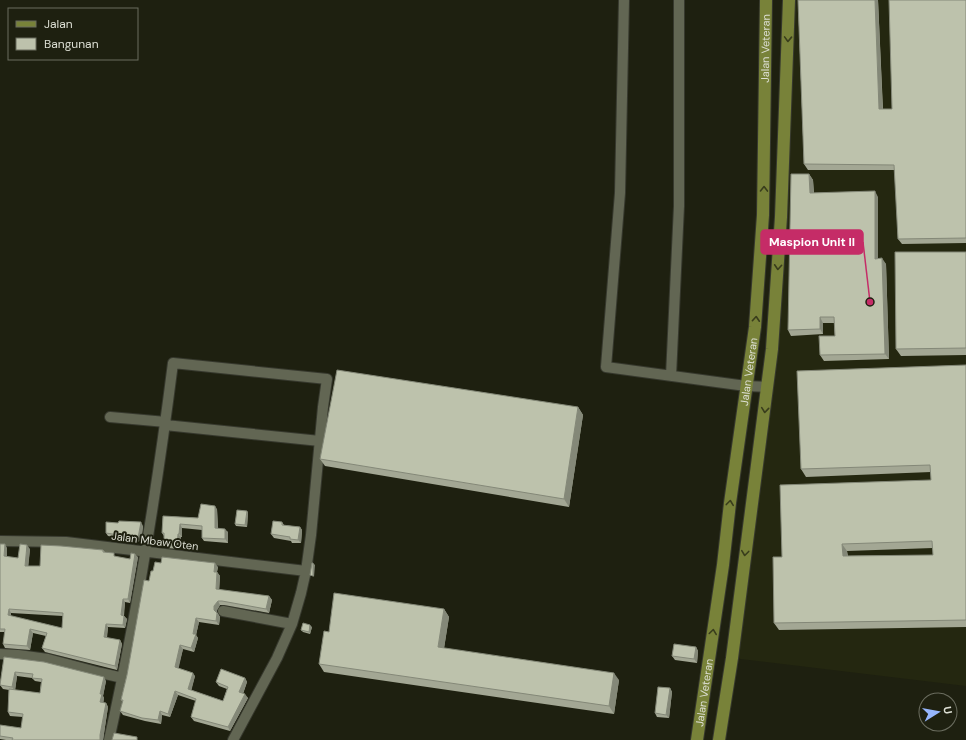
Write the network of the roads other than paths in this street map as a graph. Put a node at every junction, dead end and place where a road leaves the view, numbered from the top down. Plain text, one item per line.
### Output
1 (624, 0) edge
2 (679, 0) edge
3 (766, 0) edge
4 (789, 0) edge
5 (671, 376) junction
6 (746, 386) junction
7 (767, 387) junction
8 (110, 417) dead end
9 (166, 424) junction
10 (315, 440) junction
11 (0, 541) edge
12 (146, 552) junction
13 (306, 571) junction
14 (223, 611) dead end
15 (292, 624) junction
16 (0, 654) edge
17 (123, 678) junction
18 (109, 740) edge
19 (233, 740) edge
20 (697, 740) edge
21 (719, 740) edge

1 - 5 street
2 - 5 street
6 -> 3 main road, Jalan Veteran
4 -> 7 main road, Jalan Veteran
5 - 6 street
6 - 7 street
20 -> 6 main road, Jalan Veteran
7 -> 21 main road, Jalan Veteran
8 - 9 street
9 - 10 street
9 - 10 street
9 - 12 street
10 - 13 street
11 - 12 street, Jalan Mbaw Oten
12 - 13 street, Jalan Mbaw Oten
12 - 17 street
13 - 15 street
14 - 15 street
15 - 19 street
16 - 17 street
17 - 18 street

